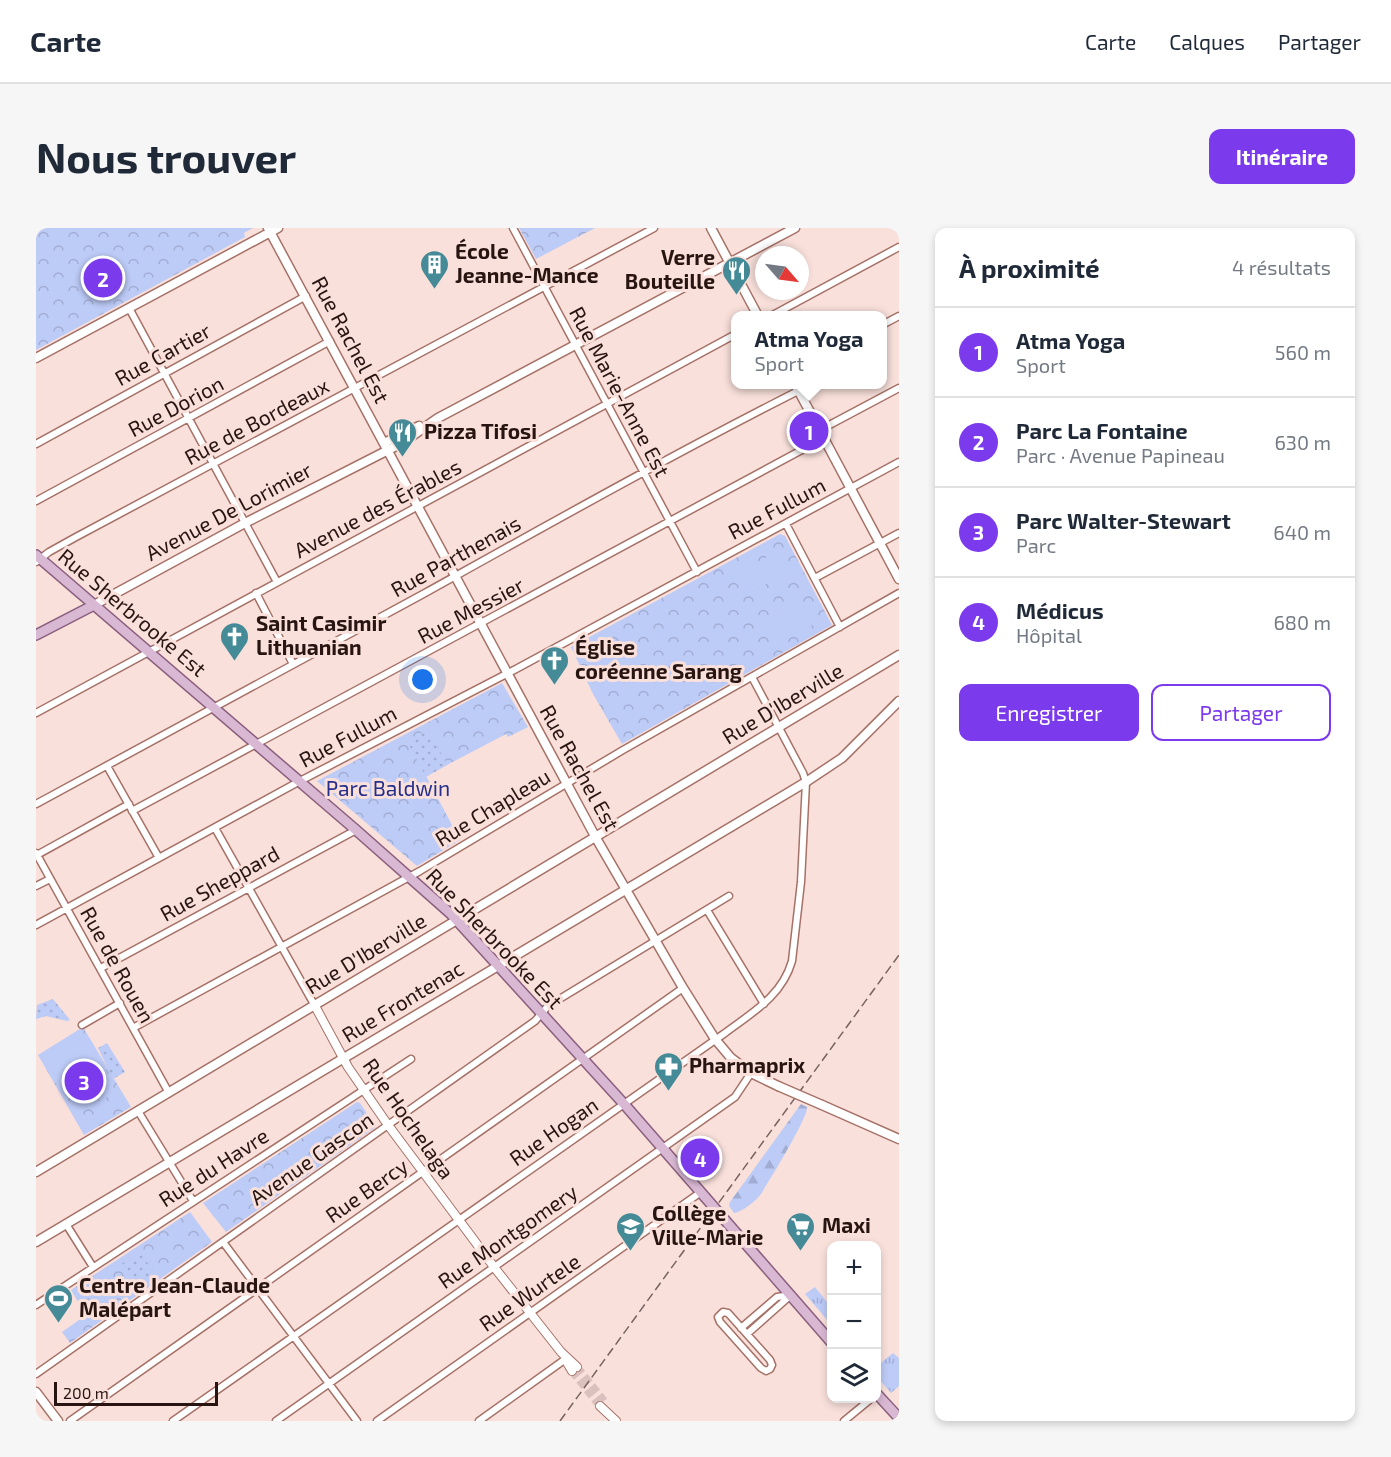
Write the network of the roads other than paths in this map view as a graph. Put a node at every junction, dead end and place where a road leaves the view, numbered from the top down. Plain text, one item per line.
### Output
1 (513, 228) edge
2 (654, 228) edge
3 (711, 228) edge
4 (795, 228) edge
5 (272, 229) edge
6 (899, 247) edge
7 (730, 263) junction
8 (544, 286) junction
9 (306, 296) junction
10 (129, 308) junction
11 (756, 311) edge
12 (779, 311) edge
13 (731, 336) edge
14 (330, 341) junction
15 (574, 345) junction
16 (36, 358) edge
17 (164, 373) junction
18 (356, 388) junction
19 (899, 388) edge
20 (795, 389) edge
21 (798, 389) edge
22 (606, 404) junction
23 (188, 419) junction
24 (822, 434) junction
25 (36, 444) edge
26 (386, 446) junction
27 (899, 462) edge
28 (213, 465) junction
29 (643, 473) junction
30 (851, 488) junction
31 (36, 501) edge
32 (417, 506) junction
33 (670, 522) junction
34 (245, 523) junction
35 (786, 524) junction
36 (899, 533) edge
37 (880, 543) junction
38 (37, 559) edge
39 (697, 572) junction
40 (455, 576) junction
41 (815, 578) junction
42 (899, 579) edge
43 (277, 582) junction
44 (256, 593) junction
45 (899, 593) edge
46 (94, 604) junction
47 (481, 624) junction
48 (840, 627) junction
49 (36, 635) edge
50 (148, 652) junction
51 (899, 655) edge
52 (293, 664) junction
53 (507, 673) junction
54 (752, 677) junction
55 (899, 701) edge
56 (214, 707) junction
57 (36, 713) edge
58 (780, 727) junction
59 (256, 744) junction
60 (107, 766) junction
61 (300, 781) junction
62 (806, 782) junction
63 (567, 783) junction
64 (36, 804) edge
65 (129, 804) junction
66 (132, 811) junction
67 (215, 828) junction
68 (356, 830) junction
69 (596, 838) junction
70 (37, 854) edge
71 (159, 858) junction
72 (410, 876) junction
73 (50, 879) junction
74 (36, 886) edge
75 (248, 888) junction
76 (626, 889) junction
77 (729, 896) dead end
78 (67, 909) junction
79 (707, 910) junction
80 (458, 920) junction
81 (36, 926) edge
82 (655, 941) junction
83 (281, 947) junction
84 (499, 966) junction
85 (100, 968) junction
86 (683, 988) junction
87 (120, 1003) junction
88 (764, 1004) junction
89 (315, 1006) junction
90 (541, 1014) junction
91 (82, 1024) dead end
92 (133, 1028) junction
93 (716, 1039) junction
94 (344, 1059) junction
95 (411, 1059) dead end
96 (582, 1059) junction
97 (751, 1073) junction
98 (363, 1091) junction
99 (169, 1093) junction
100 (624, 1104) junction
101 (138, 1111) junction
102 (388, 1125) junction
103 (899, 1139) edge
104 (663, 1148) junction
105 (170, 1162) junction
106 (36, 1172) edge
107 (422, 1173) junction
108 (703, 1195) junction
109 (193, 1201) junction
110 (458, 1220) junction
111 (66, 1224) junction
112 (36, 1242) edge
113 (224, 1242) junction
114 (93, 1267) junction
115 (494, 1268) junction
116 (258, 1288) junction
117 (791, 1295) junction
118 (36, 1305) edge
119 (530, 1313) junction
120 (741, 1328) junction
121 (747, 1334) junction
122 (294, 1336) junction
123 (827, 1337) edge
124 (565, 1356) junction
125 (574, 1369) tunnel mouth
126 (36, 1374) edge
127 (329, 1384) junction
128 (36, 1392) edge
129 (881, 1400) edge
130 (602, 1403) tunnel mouth
131 (866, 1403) edge
132 (899, 1418) edge
133 (615, 1420) edge
134 (58, 1421) edge
135 (70, 1421) edge
136 (173, 1421) edge
137 (276, 1421) edge
138 (357, 1421) edge
139 (377, 1421) edge
140 (479, 1421) edge
141 (844, 1421) edge

1 - 8 street, Rue Marie-Anne Est
2 - 8 street, Rue de Bordeaux
3 - 7 main road
4 - 7 main road, Avenue De Lorimier
5 - 9 main road, Rue Rachel Est
5 - 10 main road
6 - 12 street
7 - 11 main road
7 - 15 main road, Avenue De Lorimier
8 - 15 street, Rue Marie-Anne Est
8 - 18 street, Rue de Bordeaux
9 - 14 main road, Rue Rachel Est
9 - 17 street, Rue Cartier
10 - 16 main road
10 - 17 street
13 - 22 street, Avenue des Érables
14 - 18 main road, Rue Rachel Est
14 - 23 street, Rue Dorion
15 - 22 street, Rue Marie-Anne Est
15 - 26 main road, Avenue De Lorimier
17 - 23 street
17 - 25 street, Rue Cartier
18 - 26 main road, Rue Rachel Est
18 - 28 street, Rue de Bordeaux
19 - 24 street, Rue Messier
20 - 29 street, Rue Parthenais
21 - 24 main road
22 - 29 street, Rue Marie-Anne Est
22 - 32 street, Avenue des Érables
23 - 28 street
23 - 31 street, Rue Dorion
24 - 30 main road
24 - 33 street, Rue Messier
26 - 32 main road, Rue Rachel Est
26 - 34 main road, Avenue De Lorimier
27 - 30 street, Rue Fullum
28 - 34 street
28 - 38 street, Rue de Bordeaux
29 - 33 street, Rue Marie-Anne Est
29 - 40 street, Rue Parthenais
30 - 35 street, Rue Fullum
30 - 37 main road
32 - 40 main road, Rue Rachel Est
32 - 43 street, Avenue des Érables
33 - 39 street, Rue Marie-Anne Est
33 - 47 street, Rue Messier
34 - 43 street
34 - 46 main road, Avenue De Lorimier
35 - 39 street, Rue Fullum
35 - 41 street
36 - 37 street
37 - 41 street
37 - 42 main road
38 - 46 main road, Rue Sherbrooke Est
39 - 53 street, Rue Fullum
40 - 47 main road, Rue Rachel Est
40 - 52 street, Rue Parthenais
41 - 48 street
43 - 44 street, Avenue des Érables
44 - 50 street, Avenue des Érables
44 - 52 street
45 - 48 street, Rue Chapleau
46 - 49 main road, Avenue De Lorimier
46 - 50 main road, Rue Sherbrooke Est
47 - 53 main road, Rue Rachel Est
47 - 59 street, Rue Messier
48 - 54 street, Rue Chapleau
50 - 56 main road, Rue Sherbrooke Est
50 - 57 street, Avenue des Érables
51 - 58 main road, Rue D'Iberville
52 - 56 street, Rue Parthenais
53 - 61 street, Rue Fullum
53 - 63 main road, Rue Rachel Est
54 - 58 street
54 - 63 street, Rue Chapleau
55 - 62 main road, Rue Frontenac
56 - 59 main road, Rue Sherbrooke Est
56 - 60 street, Rue Parthenais
58 - 62 street
58 - 69 main road, Rue D'Iberville
59 - 61 main road, Rue Sherbrooke Est
59 - 66 street, Rue Messier
60 - 64 street, Rue Parthenais
60 - 65 street
61 - 67 street, Rue Fullum
61 - 68 main road, Rue Sherbrooke Est
62 - 76 main road, Rue Frontenac
62 - 88 street, Rue Hogan
63 - 69 main road, Rue Rachel Est
63 - 72 street, Rue Chapleau
65 - 66 street
65 - 70 street
66 - 71 street
67 - 71 street, Rue Fullum
67 - 75 street, Rue Hochelaga
68 - 72 main road, Rue Sherbrooke Est
68 - 75 street, Rue Sheppard
69 - 76 main road, Rue Rachel Est
69 - 80 main road, Rue D'Iberville
70 - 73 street, Rue de Rouen
71 - 78 street, Rue Fullum
72 - 80 main road, Rue Sherbrooke Est
72 - 83 street, Rue Chapleau
73 - 74 street
73 - 78 street, Rue de Rouen
75 - 83 street, Rue Hochelaga
75 - 85 street, Rue Sheppard
76 - 82 main road, Rue Rachel Est
76 - 84 main road, Rue Frontenac
77 - 79 street, Avenue Gascon
78 - 81 street, Rue Fullum
78 - 85 street, Rue de Rouen
79 - 82 street, Avenue Gascon
79 - 88 street
80 - 84 main road, Rue Sherbrooke Est
80 - 89 main road, Rue D'Iberville
82 - 86 main road, Rue Rachel Est
82 - 90 street, Avenue Gascon
83 - 89 street, Rue Hochelaga
83 - 92 street, Rue Chapleau
84 - 90 main road, Rue Sherbrooke Est
84 - 94 main road, Rue Frontenac
85 - 87 street, Rue de Rouen
86 - 93 main road, Rue Rachel Est
86 - 96 street, Rue Bercy
87 - 91 street
87 - 92 street, Rue de Rouen
88 - 93 street, Rue Hogan
89 - 94 street, Rue Hochelaga
89 - 99 main road, Rue D'Iberville
90 - 96 main road, Rue Sherbrooke Est
90 - 102 street, Avenue Gascon
92 - 99 street, Rue de Rouen
93 - 97 main road, Rue Rachel Est
93 - 100 street, Rue Hogan
94 - 98 street, Rue Hochelaga
94 - 105 main road, Rue Frontenac
95 - 98 street, Rue du Havre
96 - 100 main road, Rue Sherbrooke Est
96 - 107 street, Rue Bercy
97 - 103 main road, Rue Rachel Est, bridge
97 - 104 street, Rue Montgomery
98 - 102 street, Rue Hochelaga
98 - 109 street, Rue du Havre
99 - 101 main road, Rue D'Iberville
100 - 104 main road, Rue Sherbrooke Est
100 - 110 street, Rue Hogan
101 - 105 street
101 - 106 main road, Rue D'Iberville
102 - 107 street, Rue Hochelaga
102 - 113 street, Avenue Gascon
104 - 108 main road, Rue Sherbrooke Est
104 - 115 street, Rue Montgomery
105 - 109 street
105 - 111 main road, Rue Frontenac
107 - 110 street, Rue Hochelaga
107 - 116 street, Rue Bercy
108 - 117 main road, Rue Sherbrooke Est, bridge
108 - 119 street, Rue Wurtele
109 - 114 street, Rue du Havre
110 - 115 street, Rue Hochelaga
110 - 122 street, Rue Hogan
111 - 112 main road, Rue Frontenac
111 - 114 street
113 - 116 street
113 - 126 street, Avenue Gascon
114 - 118 street, Rue du Havre
115 - 119 street, Rue Hochelaga
115 - 127 street, Rue Montgomery
116 - 122 street
116 - 135 street, Rue Bercy
117 - 120 street
117 - 121 street
117 - 123 main road, Rue Sherbrooke Est
119 - 124 street, Rue Hochelaga
119 - 139 street, Rue Wurtele
120 - 121 street
120 - 121 street
122 - 127 street
122 - 136 street, Rue Hogan
124 - 125 street, Rue Hochelaga
124 - 140 street
127 - 137 street, Rue Montgomery
127 - 138 street
128 - 134 main road
129 - 132 main road
130 - 133 street
131 - 141 street

